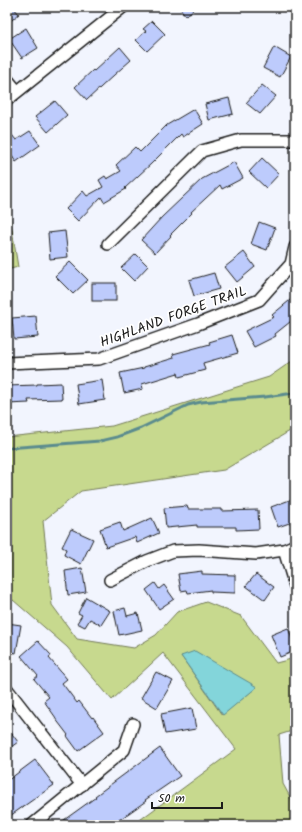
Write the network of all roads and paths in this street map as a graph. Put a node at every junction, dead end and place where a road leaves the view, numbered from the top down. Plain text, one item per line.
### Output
1 (123, 7) edge
2 (7, 79) edge
3 (17, 92) junction
4 (7, 100) edge
5 (295, 140) edge
6 (108, 244) dead end
7 (295, 247) edge
8 (7, 363) edge
9 (295, 545) edge
10 (284, 550) junction
11 (110, 580) dead end
12 (295, 586) edge
13 (7, 689) edge
14 (133, 724) dead end
15 (82, 785) junction
16 (32, 825) edge

1 - 3 street
2 - 3 street
3 - 4 street
5 - 6 street
7 - 8 street, HIGHLAND FORGE TRAIL
9 - 10 street
10 - 11 street
10 - 12 street
13 - 15 street
14 - 15 street
15 - 16 street

